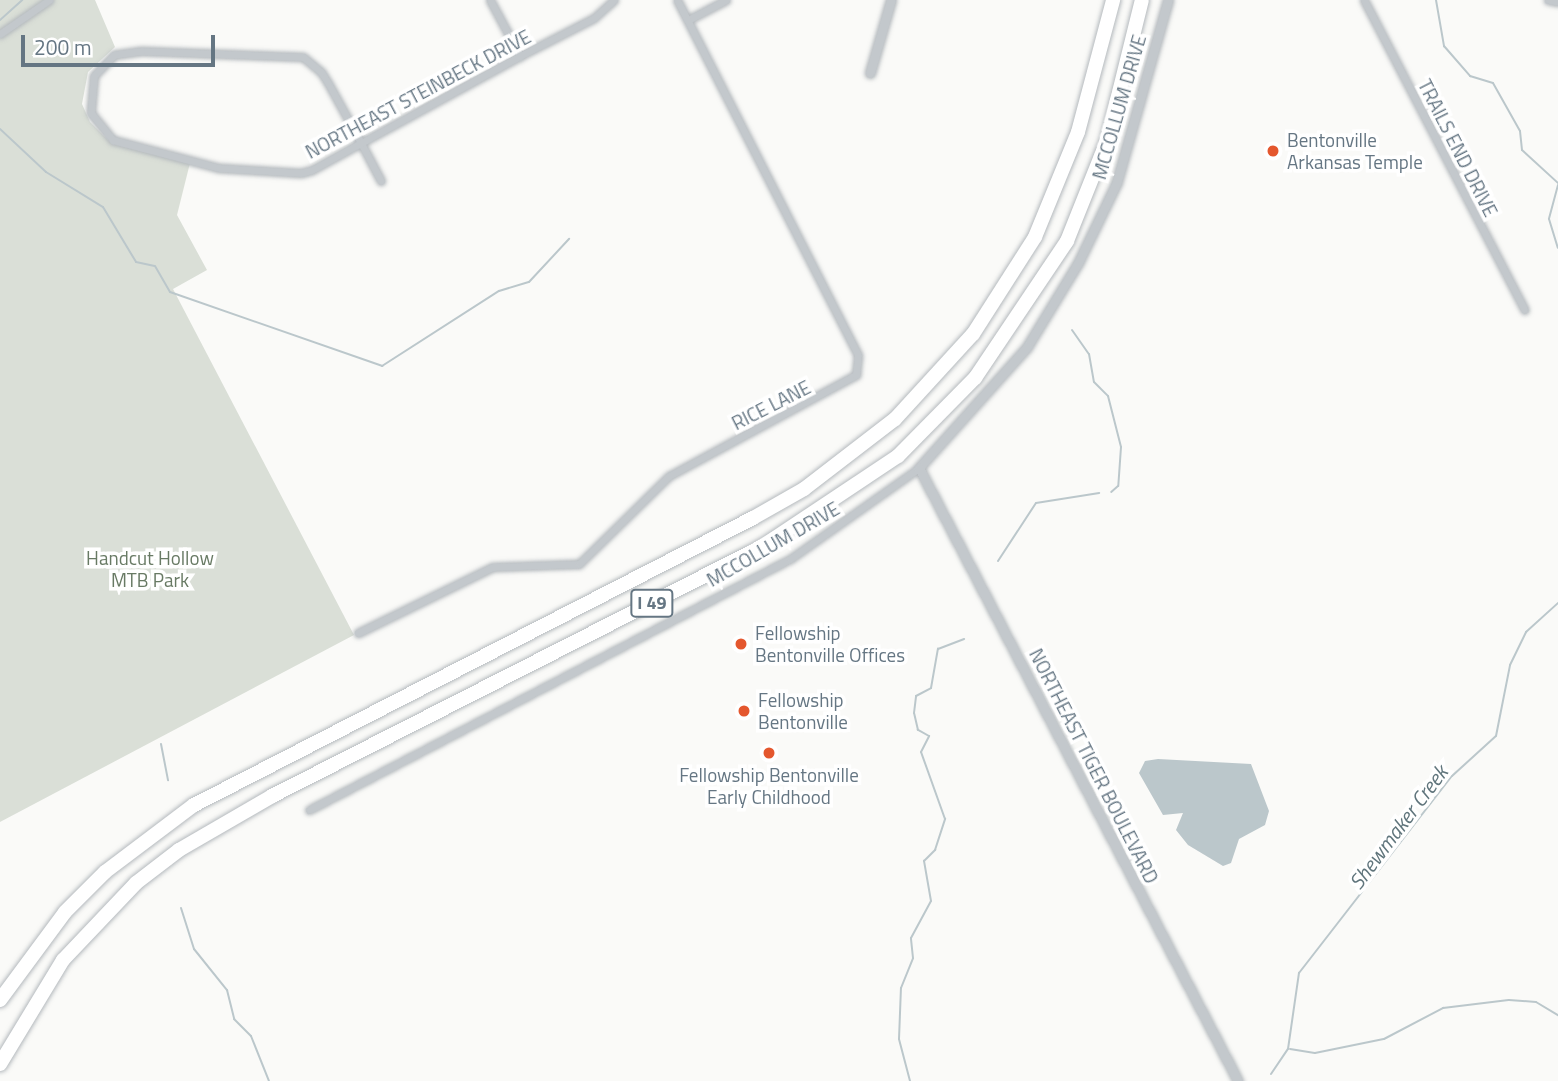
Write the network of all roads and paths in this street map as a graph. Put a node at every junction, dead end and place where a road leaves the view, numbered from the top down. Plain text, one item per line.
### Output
1 (50, 0) edge
2 (490, 0) edge
3 (614, 0) edge
4 (677, 0) edge
5 (726, 0) edge
6 (891, 0) edge
7 (1113, 0) edge
8 (1142, 0) edge
9 (1168, 0) edge
10 (1364, 0) edge
11 (1548, 0) edge
12 (1558, 2) edge
13 (688, 20) junction
14 (0, 34) edge
15 (520, 56) junction
16 (870, 73) dead end
17 (361, 143) junction
18 (381, 181) dead end
19 (1525, 310) dead end
20 (919, 468) junction
21 (358, 633) dead end
22 (309, 810) dead end
23 (0, 1000) edge
24 (0, 1064) edge
25 (1238, 1081) edge

1 - 14 street
2 - 15 street
3 - 15 street, NORTHEAST STEINBECK DRIVE
4 - 13 street
5 - 13 street
6 - 16 street
7 - 23 highway, I 49
8 - 24 highway, I 49
9 - 20 street, MCCOLLUM DRIVE
10 - 19 street, TRAILS END DRIVE
11 - 12 street
13 - 21 street, RICE LANE
15 - 17 street, NORTHEAST STEINBECK DRIVE
17 - 17 street, NORTHEAST STEINBECK DRIVE
17 - 18 street
20 - 22 street, MCCOLLUM DRIVE
20 - 25 street, NORTHEAST TIGER BOULEVARD

